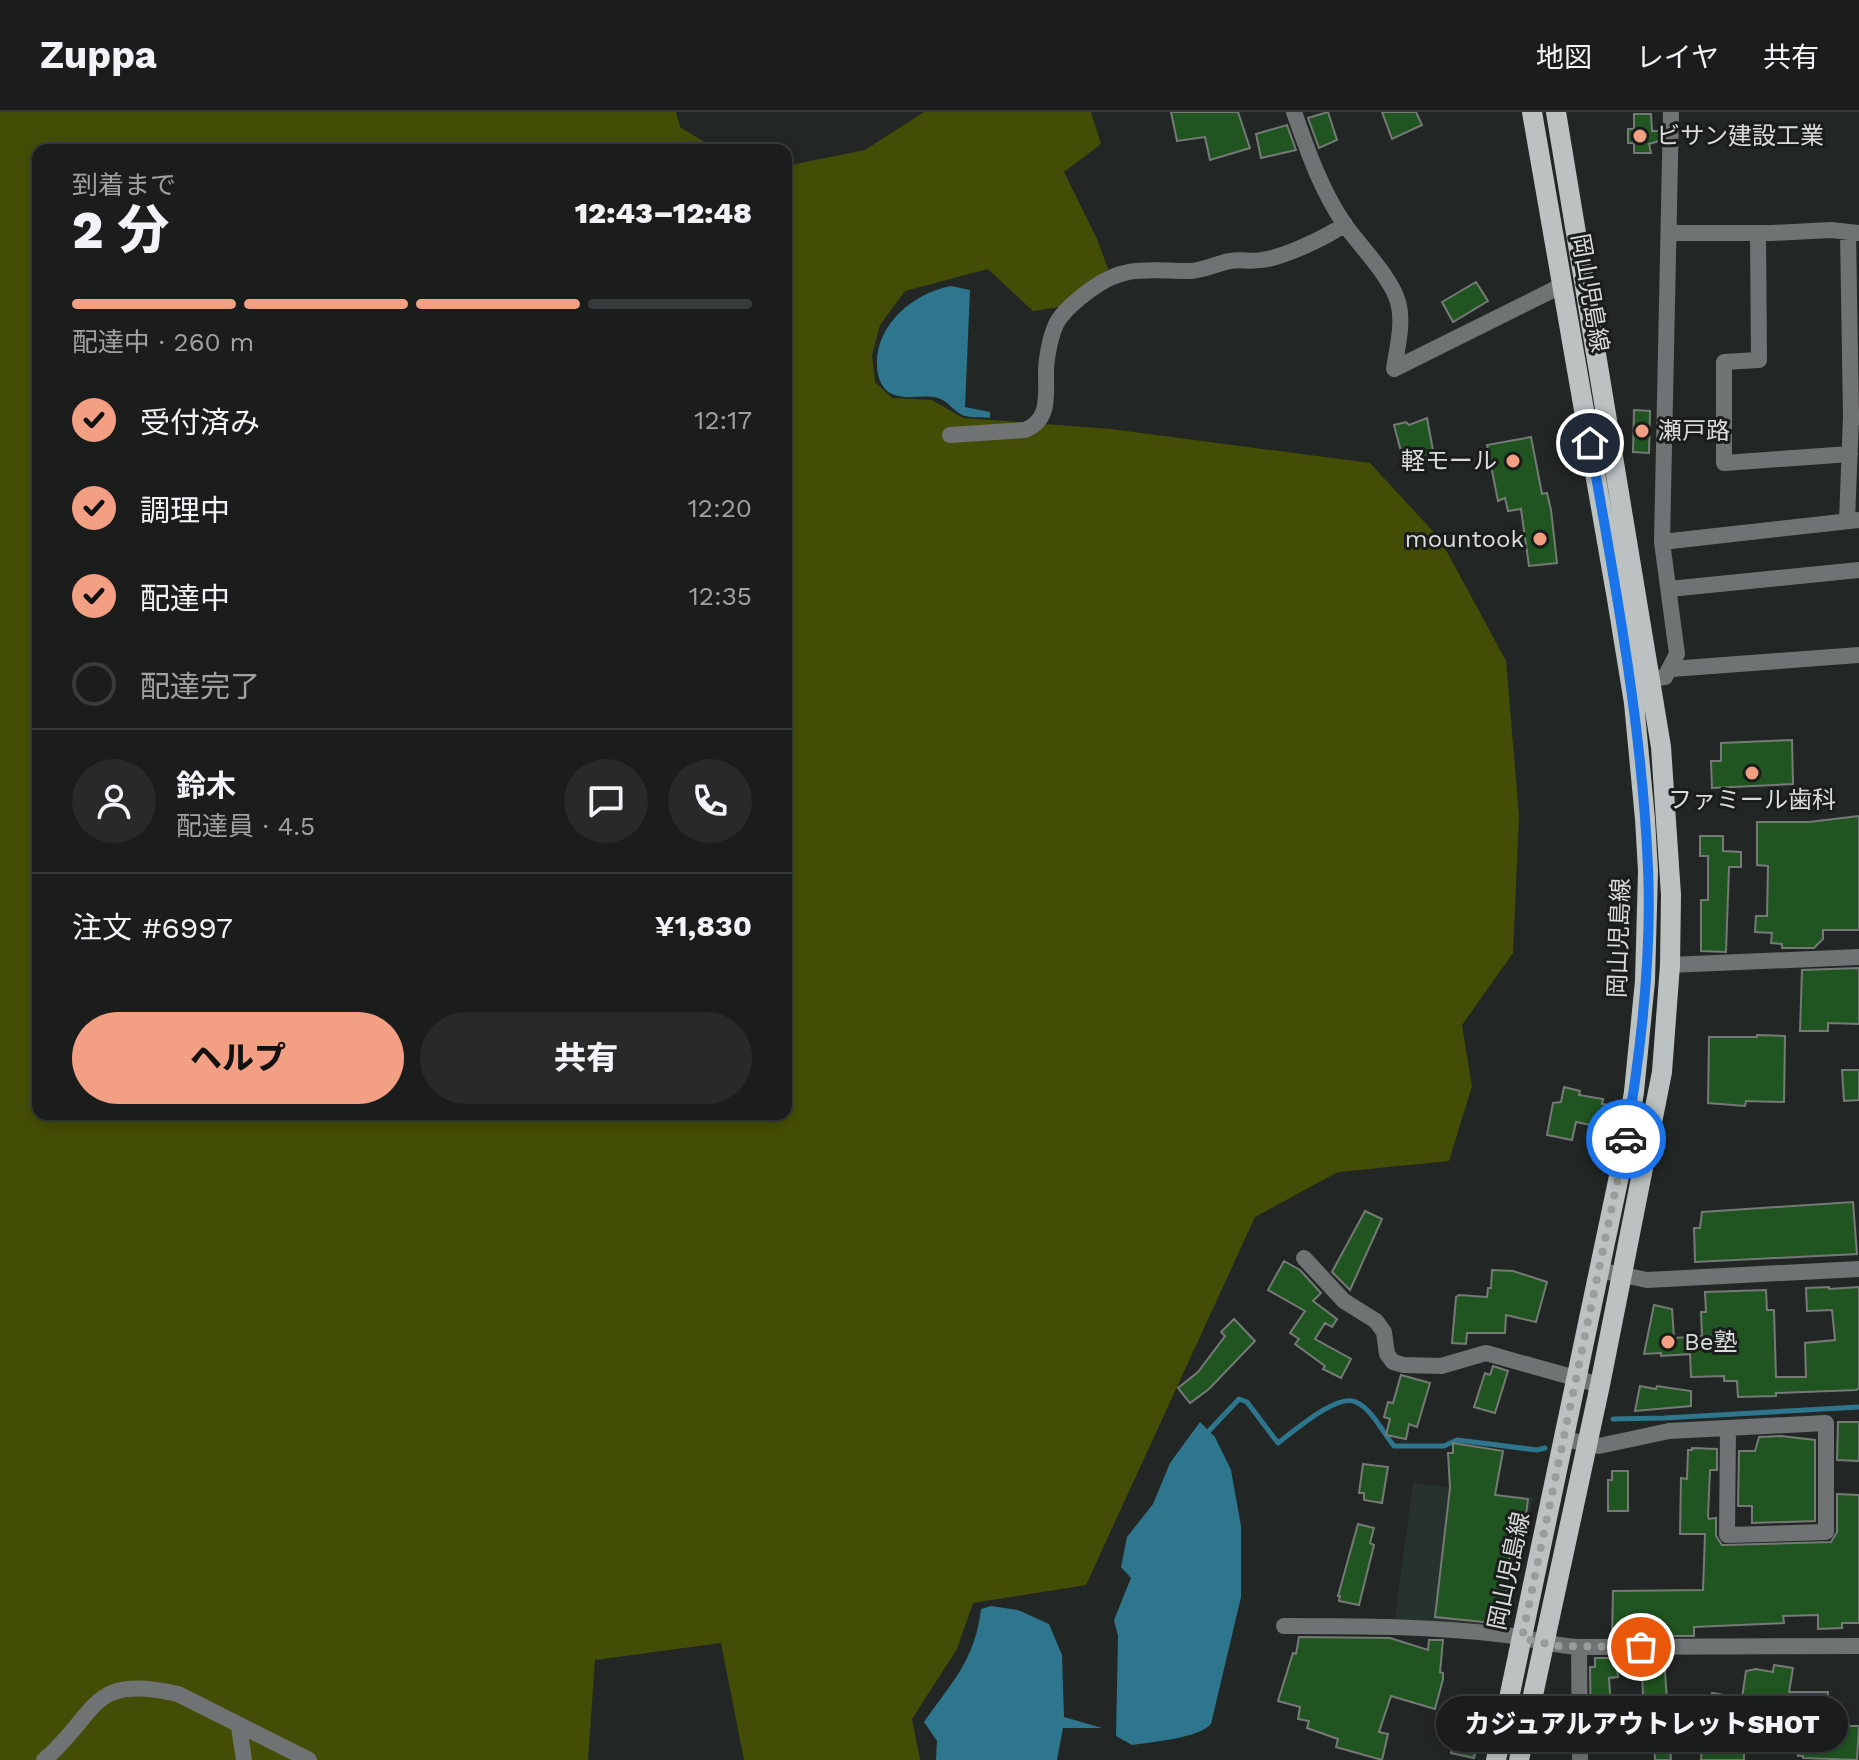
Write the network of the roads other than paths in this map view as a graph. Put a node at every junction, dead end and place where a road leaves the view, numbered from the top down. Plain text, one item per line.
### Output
1 (1294, 112) edge
2 (1532, 112) edge
3 (1556, 112) edge
4 (1671, 112) edge
5 (1345, 224) junction
6 (1854, 232) edge
7 (1669, 233) junction
8 (1758, 233) junction
9 (1563, 285) junction
10 (1591, 317) junction
11 (1568, 318) junction
12 (1854, 325) edge
13 (1855, 417) edge
14 (950, 435) dead end
15 (1850, 454) junction
16 (1853, 521) edge
17 (1662, 542) junction
18 (1859, 570) edge
19 (1669, 589) junction
20 (1859, 655) edge
21 (1671, 669) junction
22 (1651, 679) junction
23 (1655, 702) junction
24 (1634, 703) junction
25 (1859, 957) edge
26 (1670, 965) junction
27 (1304, 1258) dead end
28 (1859, 1269) edge
29 (1598, 1270) junction
30 (1621, 1276) junction
31 (1575, 1376) junction
32 (1600, 1385) junction
33 (1728, 1428) junction
34 (1564, 1439) junction
35 (1586, 1444) junction
36 (1284, 1626) dead end
37 (1522, 1638) junction
38 (1543, 1643) junction
39 (1859, 1646) edge
40 (1579, 1647) junction
41 (239, 1727) junction
42 (44, 1760) edge
43 (244, 1760) edge
44 (309, 1760) edge
45 (1496, 1760) edge
46 (1519, 1760) edge
47 (1580, 1760) edge

1 - 5 street
2 - 9 main road, 岡山児島線
3 - 10 main road, 岡山児島線
4 - 7 street
5 - 9 street
5 - 14 street
6 - 8 street
6 - 12 street
7 - 8 street
7 - 17 street
8 - 15 street
9 - 11 main road, 岡山児島線
10 - 11 main road
10 - 22 main road, 岡山児島線
11 - 24 main road, 岡山児島線
12 - 13 street
13 - 15 street
15 - 16 street
16 - 17 street
17 - 19 street
18 - 19 street
19 - 21 street
20 - 21 street
21 - 22 street
22 - 23 main road, 岡山児島線
23 - 24 main road
23 - 26 main road, 岡山児島線
24 - 29 main road, 岡山児島線
25 - 26 street
26 - 30 main road, 岡山児島線
27 - 31 street
28 - 30 street
29 - 30 street
29 - 31 main road, 岡山児島線
30 - 32 main road, 岡山児島線
31 - 32 street
31 - 34 main road, 岡山児島線
32 - 35 main road, 岡山児島線
33 - 33 street
33 - 35 street
34 - 35 street
34 - 37 main road, 岡山児島線
35 - 38 main road, 岡山児島線
36 - 37 street
37 - 38 street
37 - 45 main road, 岡山児島線
38 - 40 street
38 - 46 main road, 岡山児島線
39 - 40 street
40 - 47 street
41 - 42 street
41 - 43 street
41 - 44 street

